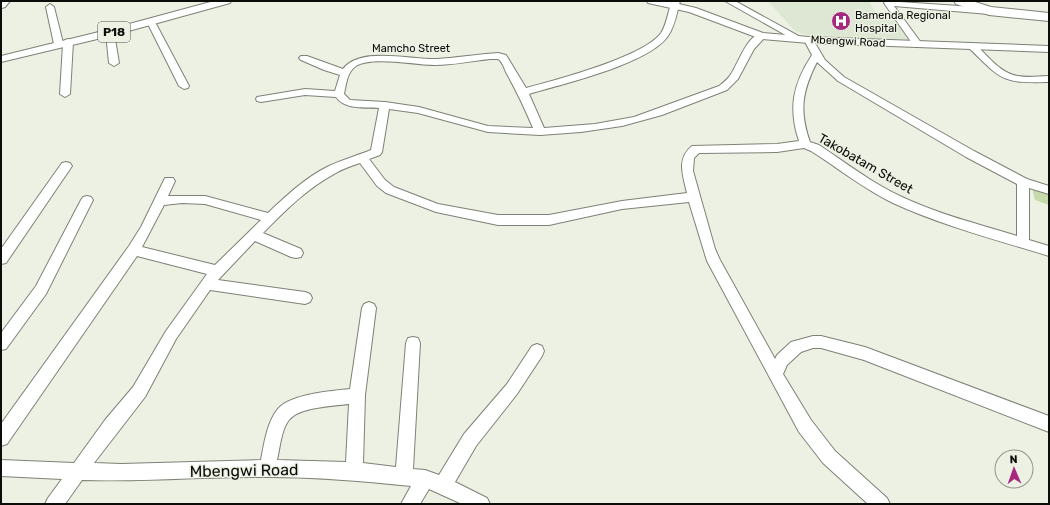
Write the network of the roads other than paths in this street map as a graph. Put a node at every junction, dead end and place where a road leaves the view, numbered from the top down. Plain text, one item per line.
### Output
1 (226, 1) edge
2 (652, 1) edge
3 (729, 1) edge
4 (960, 1) edge
5 (676, 3) edge
6 (50, 7) dead end
7 (989, 11) junction
8 (1049, 17) edge
9 (151, 22) junction
10 (110, 33) junction
11 (761, 36) junction
12 (804, 39) junction
13 (63, 43) junction
14 (917, 44) junction
15 (973, 47) junction
16 (1049, 49) edge
17 (816, 56) junction
18 (304, 58) dead end
19 (1, 59) edge
20 (114, 63) dead end
21 (345, 73) junction
22 (1049, 79) edge
23 (184, 86) dead end
24 (523, 92) junction
25 (65, 94) dead end
26 (339, 94) junction
27 (261, 99) dead end
28 (385, 105) junction
29 (540, 132) junction
30 (805, 144) junction
31 (362, 158) junction
32 (66, 166) dead end
33 (169, 180) dead end
34 (1023, 182) junction
35 (1049, 190) edge
36 (694, 197) junction
37 (87, 200) dead end
38 (160, 201) junction
39 (271, 218) junction
40 (254, 235) junction
41 (1023, 243) junction
42 (134, 250) junction
43 (1049, 251) edge
44 (296, 253) dead end
45 (1, 259) edge
46 (217, 271) junction
47 (207, 284) junction
48 (305, 298) dead end
49 (369, 308) dead end
50 (413, 343) dead end
51 (1, 344) edge
52 (537, 351) dead end
53 (775, 374) junction
54 (357, 395) junction
55 (1049, 424) edge
56 (1, 438) edge
57 (1, 468) edge
58 (267, 468) junction
59 (76, 471) junction
60 (354, 471) junction
61 (404, 475) junction
62 (425, 479) junction
63 (443, 485) junction
64 (54, 504) edge
65 (410, 504) edge
66 (481, 504) edge
67 (881, 504) edge

1 - 9 main road, P18
2 - 5 main road, Mbengwi Road
3 - 12 street
4 - 7 highway
5 - 11 main road, Mbengwi Road
5 - 24 street
6 - 13 street
7 - 8 highway
7 - 14 street
9 - 10 main road, P18
9 - 23 street
10 - 13 main road, P18
10 - 20 street
11 - 12 main road, Mbengwi Road
11 - 29 street
12 - 14 main road, Mbengwi Road
12 - 17 street
13 - 19 main road, P18
13 - 25 street
14 - 15 main road, Mbengwi Road
15 - 16 main road, Mbengwi Road
15 - 22 street
17 - 30 street, Takobatam Street
17 - 34 street
18 - 21 street
21 - 24 street, Mamcho Street
21 - 26 street
24 - 29 street, Mamcho Street
26 - 27 street
26 - 28 street
28 - 29 street
28 - 31 street
30 - 36 street
30 - 41 street, Takobatam Street
31 - 36 street
31 - 39 street
32 - 45 street
33 - 38 street
34 - 35 street
34 - 41 street
36 - 53 street
37 - 51 street
38 - 39 street
38 - 42 street
39 - 40 street
40 - 44 street
40 - 46 street
41 - 43 street, Takobatam Street
42 - 46 street
42 - 56 street
46 - 47 street
47 - 48 street
47 - 59 street
49 - 54 street
50 - 61 street
52 - 63 street
53 - 55 street
53 - 67 street
54 - 58 street
54 - 60 street
57 - 59 street, Mbengwi Road
58 - 59 street, Mbengwi Road
58 - 60 street, Mbengwi Road
59 - 64 street
60 - 61 street, Mbengwi Road
61 - 62 street, Mbengwi Road
62 - 63 street, Mbengwi Road
62 - 65 street
63 - 66 street, Mbengwi Road

